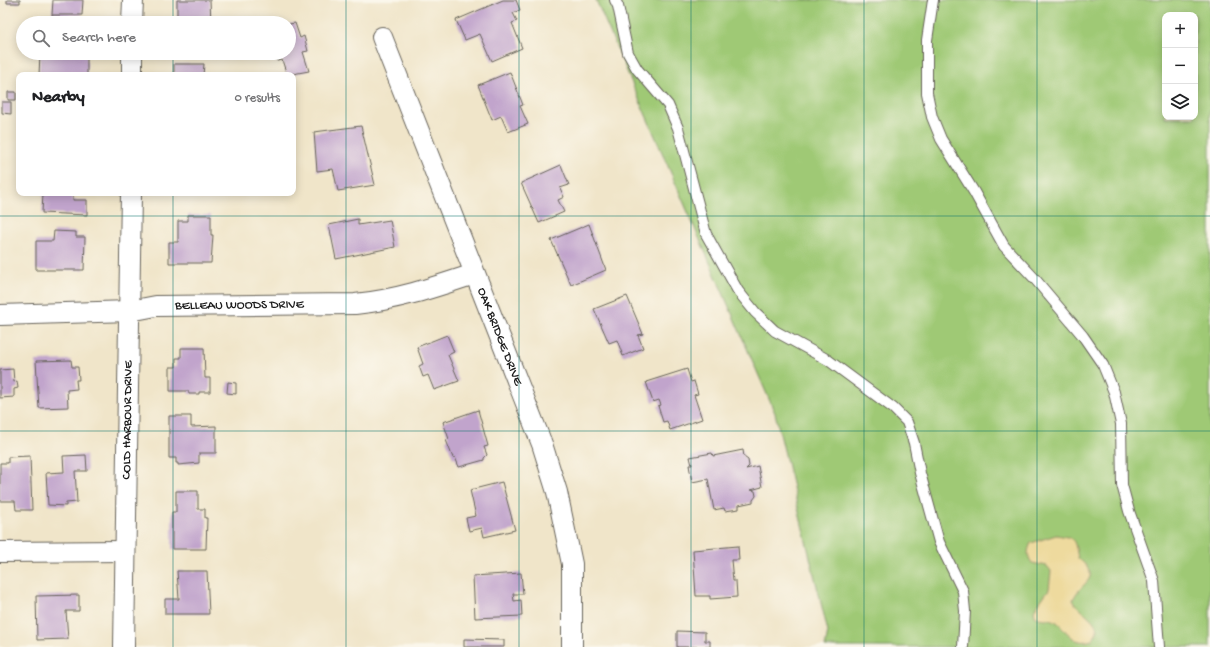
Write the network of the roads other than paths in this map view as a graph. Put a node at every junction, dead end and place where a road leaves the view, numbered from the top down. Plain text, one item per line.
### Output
1 (133, 0) edge
2 (615, 0) edge
3 (933, 0) edge
4 (132, 16) edge
5 (382, 37) dead end
6 (132, 60) edge
7 (132, 72) edge
8 (131, 196) edge
9 (474, 274) junction
10 (130, 311) junction
11 (0, 315) edge
12 (125, 551) junction
13 (0, 552) edge
14 (124, 647) edge
15 (572, 647) edge
16 (963, 647) edge
17 (1159, 647) edge

1 - 4 street
2 - 16 lane
3 - 17 lane
5 - 9 street, OAK BRIDGE DRIVE
6 - 7 street
8 - 10 street, COLD HARBOUR DRIVE
9 - 10 street, BELLEAU WOODS DRIVE
9 - 15 street, OAK BRIDGE DRIVE
10 - 11 street, BELLEAU WOODS DRIVE
10 - 12 street, COLD HARBOUR DRIVE
12 - 13 street
12 - 14 street, COLD HARBOUR DRIVE

